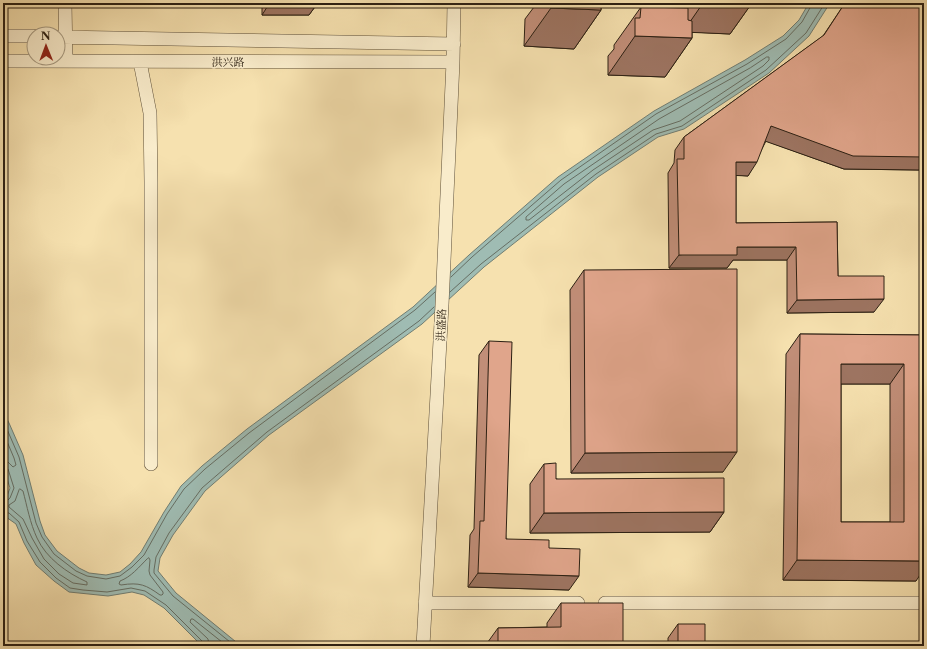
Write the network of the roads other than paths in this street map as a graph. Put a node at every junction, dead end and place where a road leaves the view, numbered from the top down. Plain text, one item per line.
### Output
1 (65, 3) edge
2 (454, 3) edge
3 (63, 26) edge
4 (3, 36) edge
5 (26, 36) edge
6 (66, 37) edge
7 (454, 44) junction
8 (3, 61) edge
9 (26, 61) edge
10 (66, 61) edge
11 (140, 62) junction
12 (453, 62) junction
13 (151, 464) dead end
14 (425, 603) junction
15 (924, 604) edge
16 (423, 646) edge

1 - 3 street
2 - 7 street, 洪盛路
4 - 5 street
6 - 7 street, 洪兴路
7 - 12 street, 洪盛路
8 - 9 street, 洪兴路
10 - 11 street, 洪兴路
11 - 12 street, 洪兴路
11 - 13 street
12 - 14 street, 洪盛路
14 - 15 street
14 - 16 street, 洪盛路

